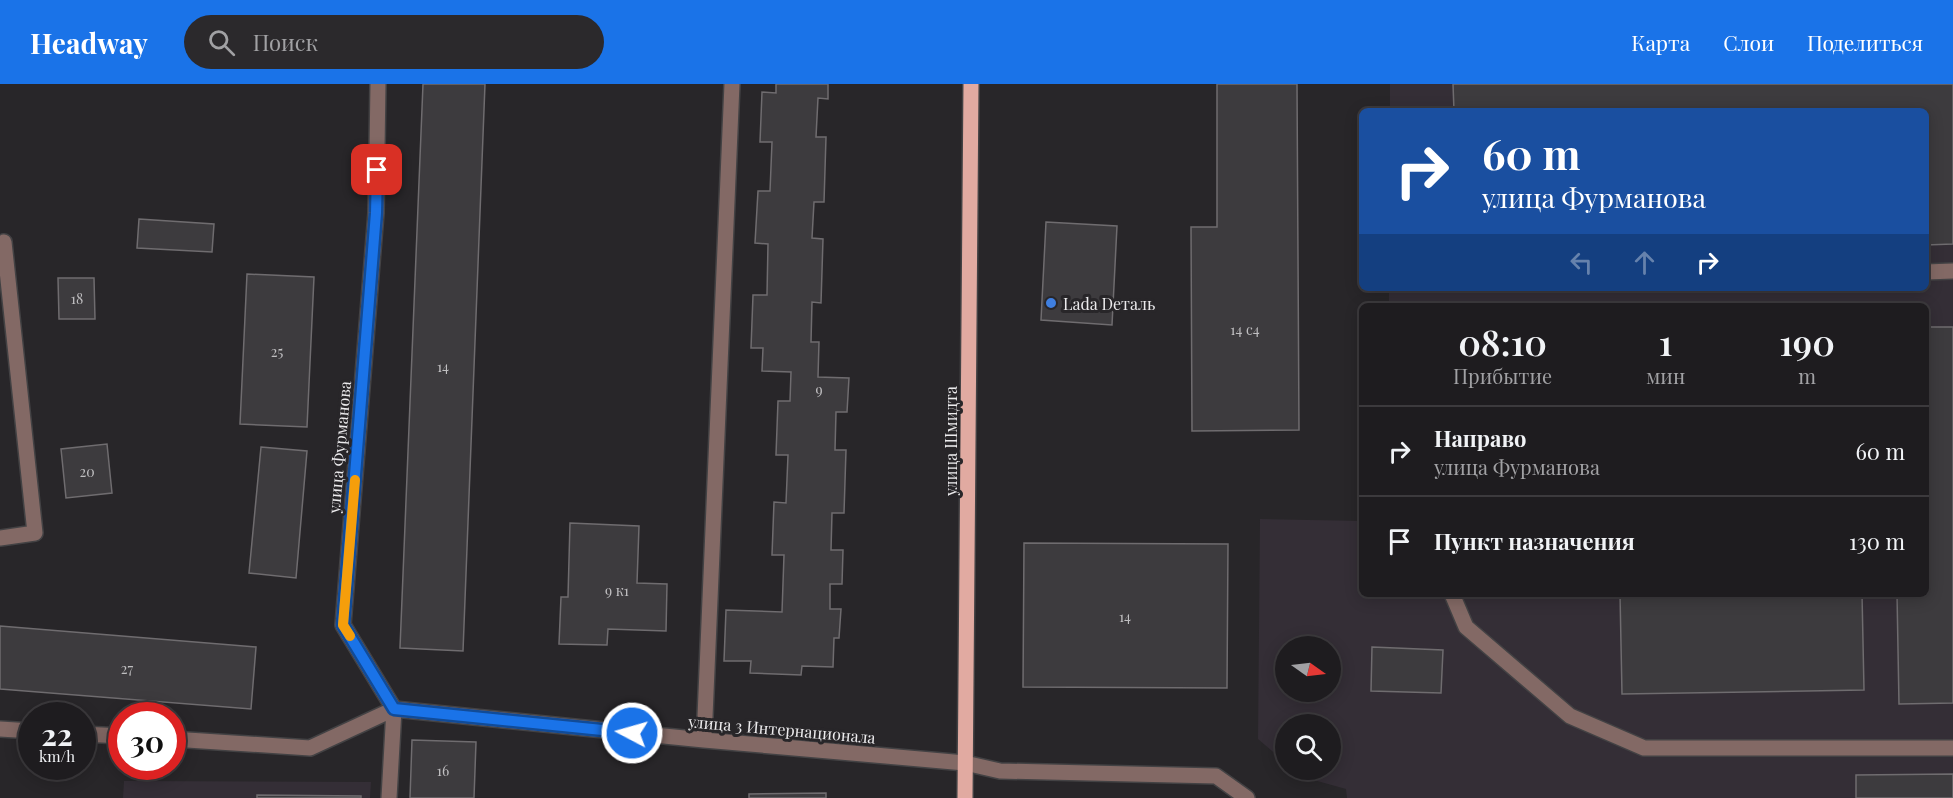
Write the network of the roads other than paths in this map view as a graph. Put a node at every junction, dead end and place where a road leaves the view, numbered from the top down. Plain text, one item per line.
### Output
1 (378, 84) edge
2 (732, 84) edge
3 (970, 84) edge
4 (4, 242) dead end
5 (1953, 271) edge
6 (1929, 272) edge
7 (0, 538) edge
8 (1453, 597) edge
9 (394, 709) junction
10 (0, 729) edge
11 (18, 730) edge
12 (186, 740) edge
13 (704, 740) junction
14 (1953, 748) edge
15 (965, 763) junction
16 (389, 798) edge
17 (965, 798) edge
18 (1247, 798) edge

1 - 9 street, улица Фурманова
2 - 13 street
3 - 15 main road, улица Шмидта
4 - 7 street
5 - 6 street
8 - 14 street
9 - 12 street
9 - 13 street, улица 3 Интернационала
9 - 16 street
10 - 11 street
13 - 15 street, улица 3 Интернационала
15 - 17 main road, улица Шмидта
15 - 18 street, улица 3 Интернационала

